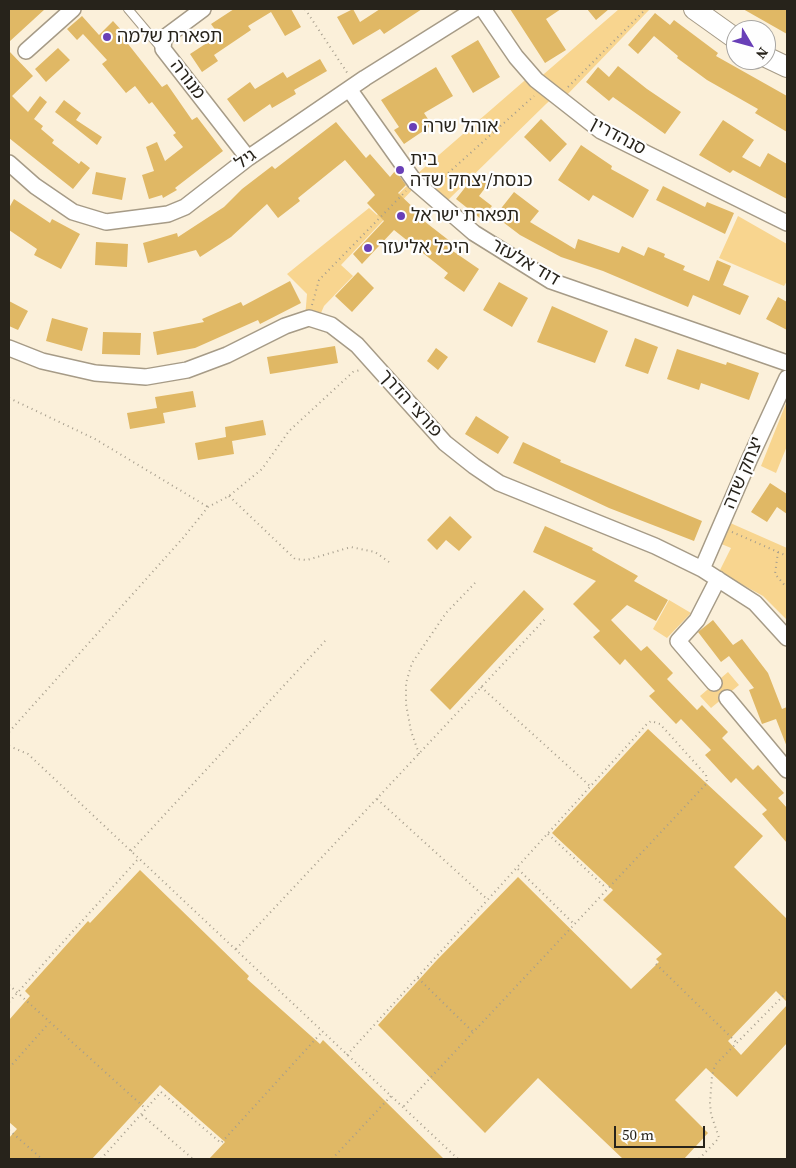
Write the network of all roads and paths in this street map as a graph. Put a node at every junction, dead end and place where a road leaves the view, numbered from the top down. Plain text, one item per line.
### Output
1 (73, 9) edge
2 (128, 9) edge
3 (203, 9) edge
4 (305, 9) edge
5 (475, 9) edge
6 (483, 9) edge
7 (646, 9) edge
8 (694, 9) edge
9 (726, 33) edge
10 (163, 49) junction
11 (26, 51) dead end
12 (352, 86) junction
13 (543, 87) junction
14 (248, 158) junction
15 (9, 163) edge
16 (415, 182) junction
17 (426, 193) junction
18 (787, 224) edge
19 (309, 318) junction
20 (9, 348) edge
21 (787, 363) edge
22 (374, 365) junction
23 (787, 378) edge
24 (9, 398) edge
25 (229, 496) junction
26 (208, 507) junction
27 (721, 527) junction
28 (778, 552) junction
29 (787, 556) edge
30 (389, 562) dead end
31 (702, 569) junction
32 (718, 579) junction
33 (474, 584) dead end
34 (787, 588) edge
35 (546, 618) dead end
36 (787, 638) edge
37 (326, 640) dead end
38 (714, 683) dead end
39 (481, 687) junction
40 (727, 698) dead end
41 (9, 732) edge
42 (9, 746) edge
43 (419, 754) junction
44 (787, 770) edge
45 (590, 786) junction
46 (377, 798) junction
47 (548, 834) junction
48 (131, 851) junction
49 (139, 858) junction
50 (517, 868) junction
51 (606, 888) junction
52 (488, 900) junction
53 (575, 925) junction
54 (236, 950) junction
55 (656, 964) dead end
56 (418, 978) junction
57 (9, 985) edge
58 (787, 992) edge
59 (17, 993) junction
60 (9, 1002) edge
61 (49, 1022) junction
62 (322, 1032) junction
63 (473, 1032) junction
64 (737, 1043) junction
65 (348, 1055) junction
66 (9, 1068) edge
67 (391, 1096) junction
68 (403, 1107) junction
69 (146, 1109) junction
70 (142, 1114) junction
71 (9, 1130) edge
72 (42, 1159) edge
73 (101, 1159) edge
74 (193, 1159) edge
75 (332, 1159) edge
76 (458, 1159) edge
77 (699, 1159) edge

1 - 11 street
2 - 10 lane
3 - 10 street, מנורה
4 - 12 path
5 - 12 street, גיל
6 - 13 street, סנהדרין
7 - 13 path
8 - 9 street
10 - 14 street, מנורה
12 - 14 street, גיל
12 - 16 street, דוד אלעזר
13 - 17 path
13 - 18 street, סנהדרין
14 - 15 street, גיל
16 - 17 street, דוד אלעזר
16 - 19 path
17 - 21 street, דוד אלעזר
19 - 20 street
19 - 22 street, פורצי הדרך
22 - 25 path
22 - 31 street, פורצי הדרך
23 - 27 street, יצחק שדה
24 - 26 path
25 - 26 path
25 - 30 path
26 - 41 path
27 - 28 path
27 - 31 street, יצחק שדה
28 - 29 path
28 - 34 path
31 - 32 street, פורצי הדרך
32 - 36 street, פורצי הדרך
32 - 38 street
33 - 43 path
35 - 39 path
37 - 48 path
39 - 43 path
39 - 45 path
40 - 44 street
42 - 48 path
43 - 46 path
45 - 47 path
45 - 51 path
46 - 52 path
46 - 54 path
47 - 50 path
47 - 51 path
48 - 49 path
49 - 54 path
49 - 59 path
50 - 52 path
50 - 53 path
51 - 53 path
52 - 56 path
53 - 63 path
54 - 62 path
55 - 64 path
56 - 63 path
56 - 65 path
57 - 59 path
58 - 64 path
59 - 60 path
59 - 61 path
61 - 66 path
61 - 69 path
62 - 65 path
62 - 69 path
63 - 68 path
64 - 77 path
65 - 67 path
67 - 68 path
67 - 75 path
68 - 76 path
69 - 70 path
70 - 73 path
70 - 74 path
71 - 72 path

